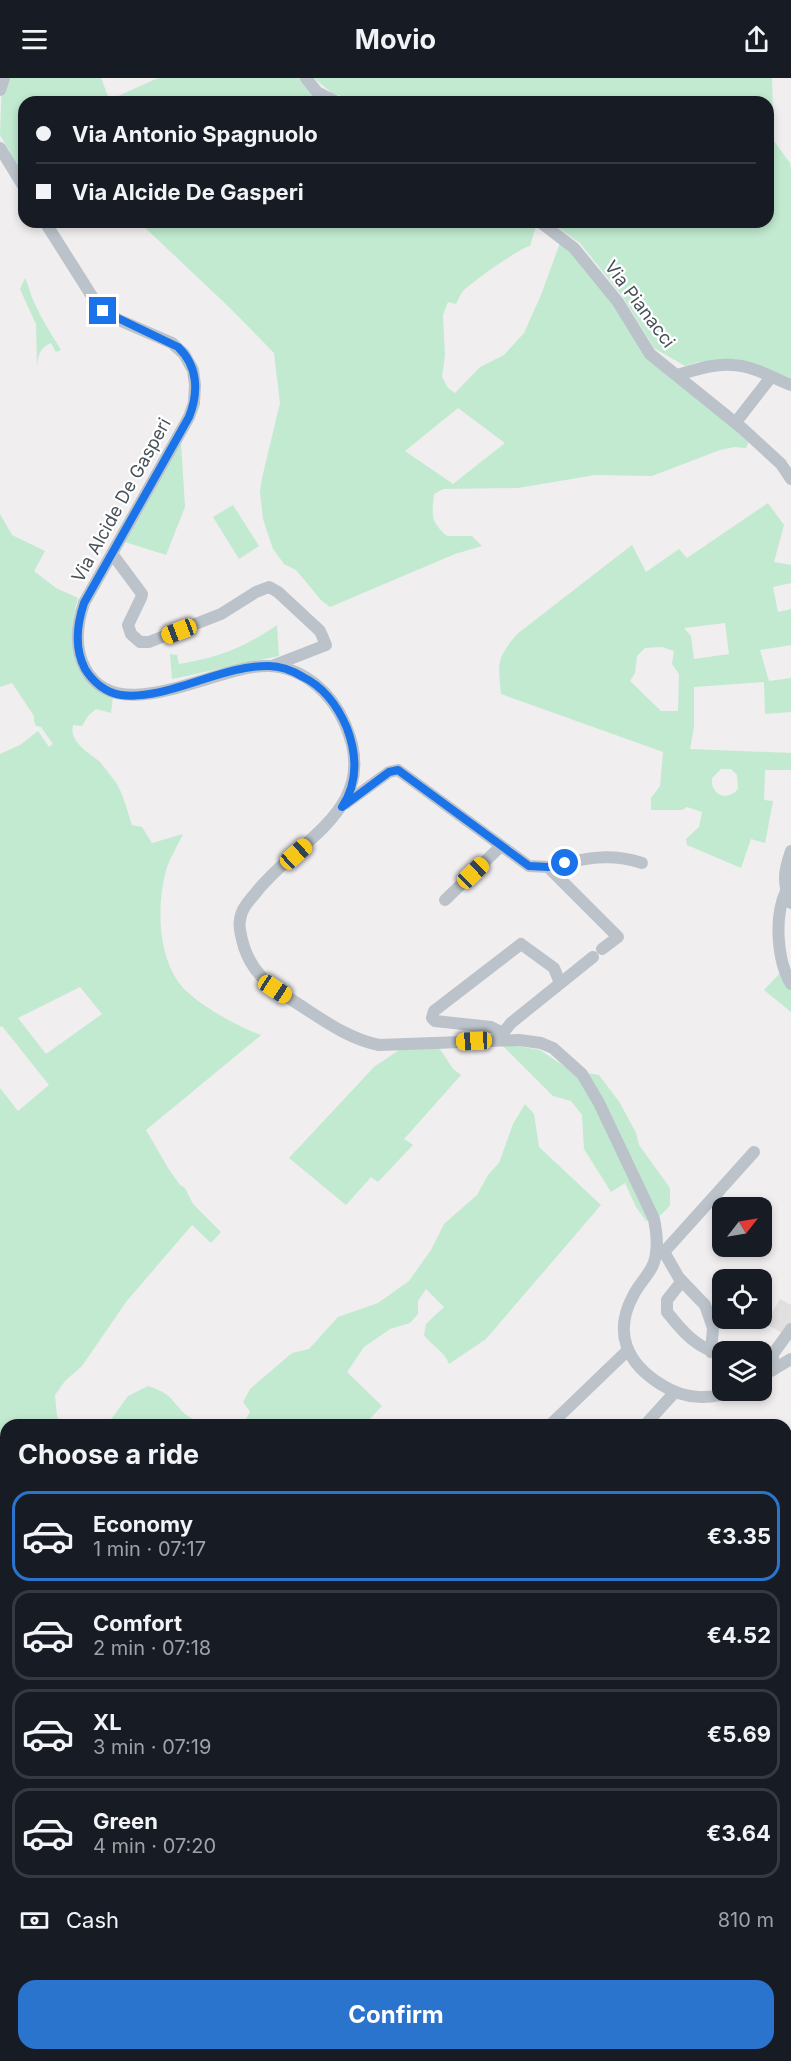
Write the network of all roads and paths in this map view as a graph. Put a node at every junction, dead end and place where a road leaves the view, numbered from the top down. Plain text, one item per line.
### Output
1 (4, 78) edge
2 (306, 78) edge
3 (0, 90) edge
4 (325, 96) edge
5 (0, 148) edge
6 (18, 177) edge
7 (49, 228) edge
8 (548, 228) edge
9 (677, 375) junction
10 (771, 377) junction
11 (791, 385) edge
12 (735, 422) junction
13 (791, 479) edge
14 (113, 555) junction
15 (271, 666) junction
16 (342, 807) junction
17 (501, 846) junction
18 (791, 851) edge
19 (642, 863) dead end
20 (548, 867) junction
21 (786, 891) junction
22 (445, 900) dead end
23 (791, 903) edge
24 (560, 983) junction
25 (791, 984) edge
26 (500, 1036) junction
27 (754, 1152) dead end
28 (660, 1252) junction
29 (682, 1281) junction
30 (791, 1329) edge
31 (715, 1341) edge
32 (628, 1350) junction
33 (772, 1350) edge
34 (712, 1351) edge
35 (791, 1359) edge
36 (772, 1371) edge
37 (675, 1392) junction
38 (712, 1397) edge
39 (556, 1419) edge
40 (650, 1419) edge

1 - 3 street
2 - 4 street
5 - 6 street
7 - 14 street, Via Alcide De Gasperi
8 - 9 street, Via Pianacci
9 - 10 street
9 - 12 street, Via Pianacci
10 - 11 street
10 - 12 street
12 - 13 street, Via Pianacci
14 - 15 street, Via Alcide De Gasperi
14 - 15 street
15 - 16 street, Via Alcide De Gasperi
16 - 17 street
16 - 26 street, Via Alcide De Gasperi
17 - 20 street
17 - 22 street
18 - 21 street
19 - 20 street
20 - 24 street
21 - 23 street
21 - 25 street
24 - 26 street
24 - 26 street
26 - 28 street, Via Alcide De Gasperi
27 - 28 street, Via Alcide De Gasperi
28 - 29 street
28 - 32 street, Via Alcide De Gasperi
29 - 31 street
29 - 34 street
30 - 33 street
32 - 37 street, Via Alcide De Gasperi
32 - 39 street
35 - 36 street
37 - 38 street, Via Alcide De Gasperi
37 - 40 street

